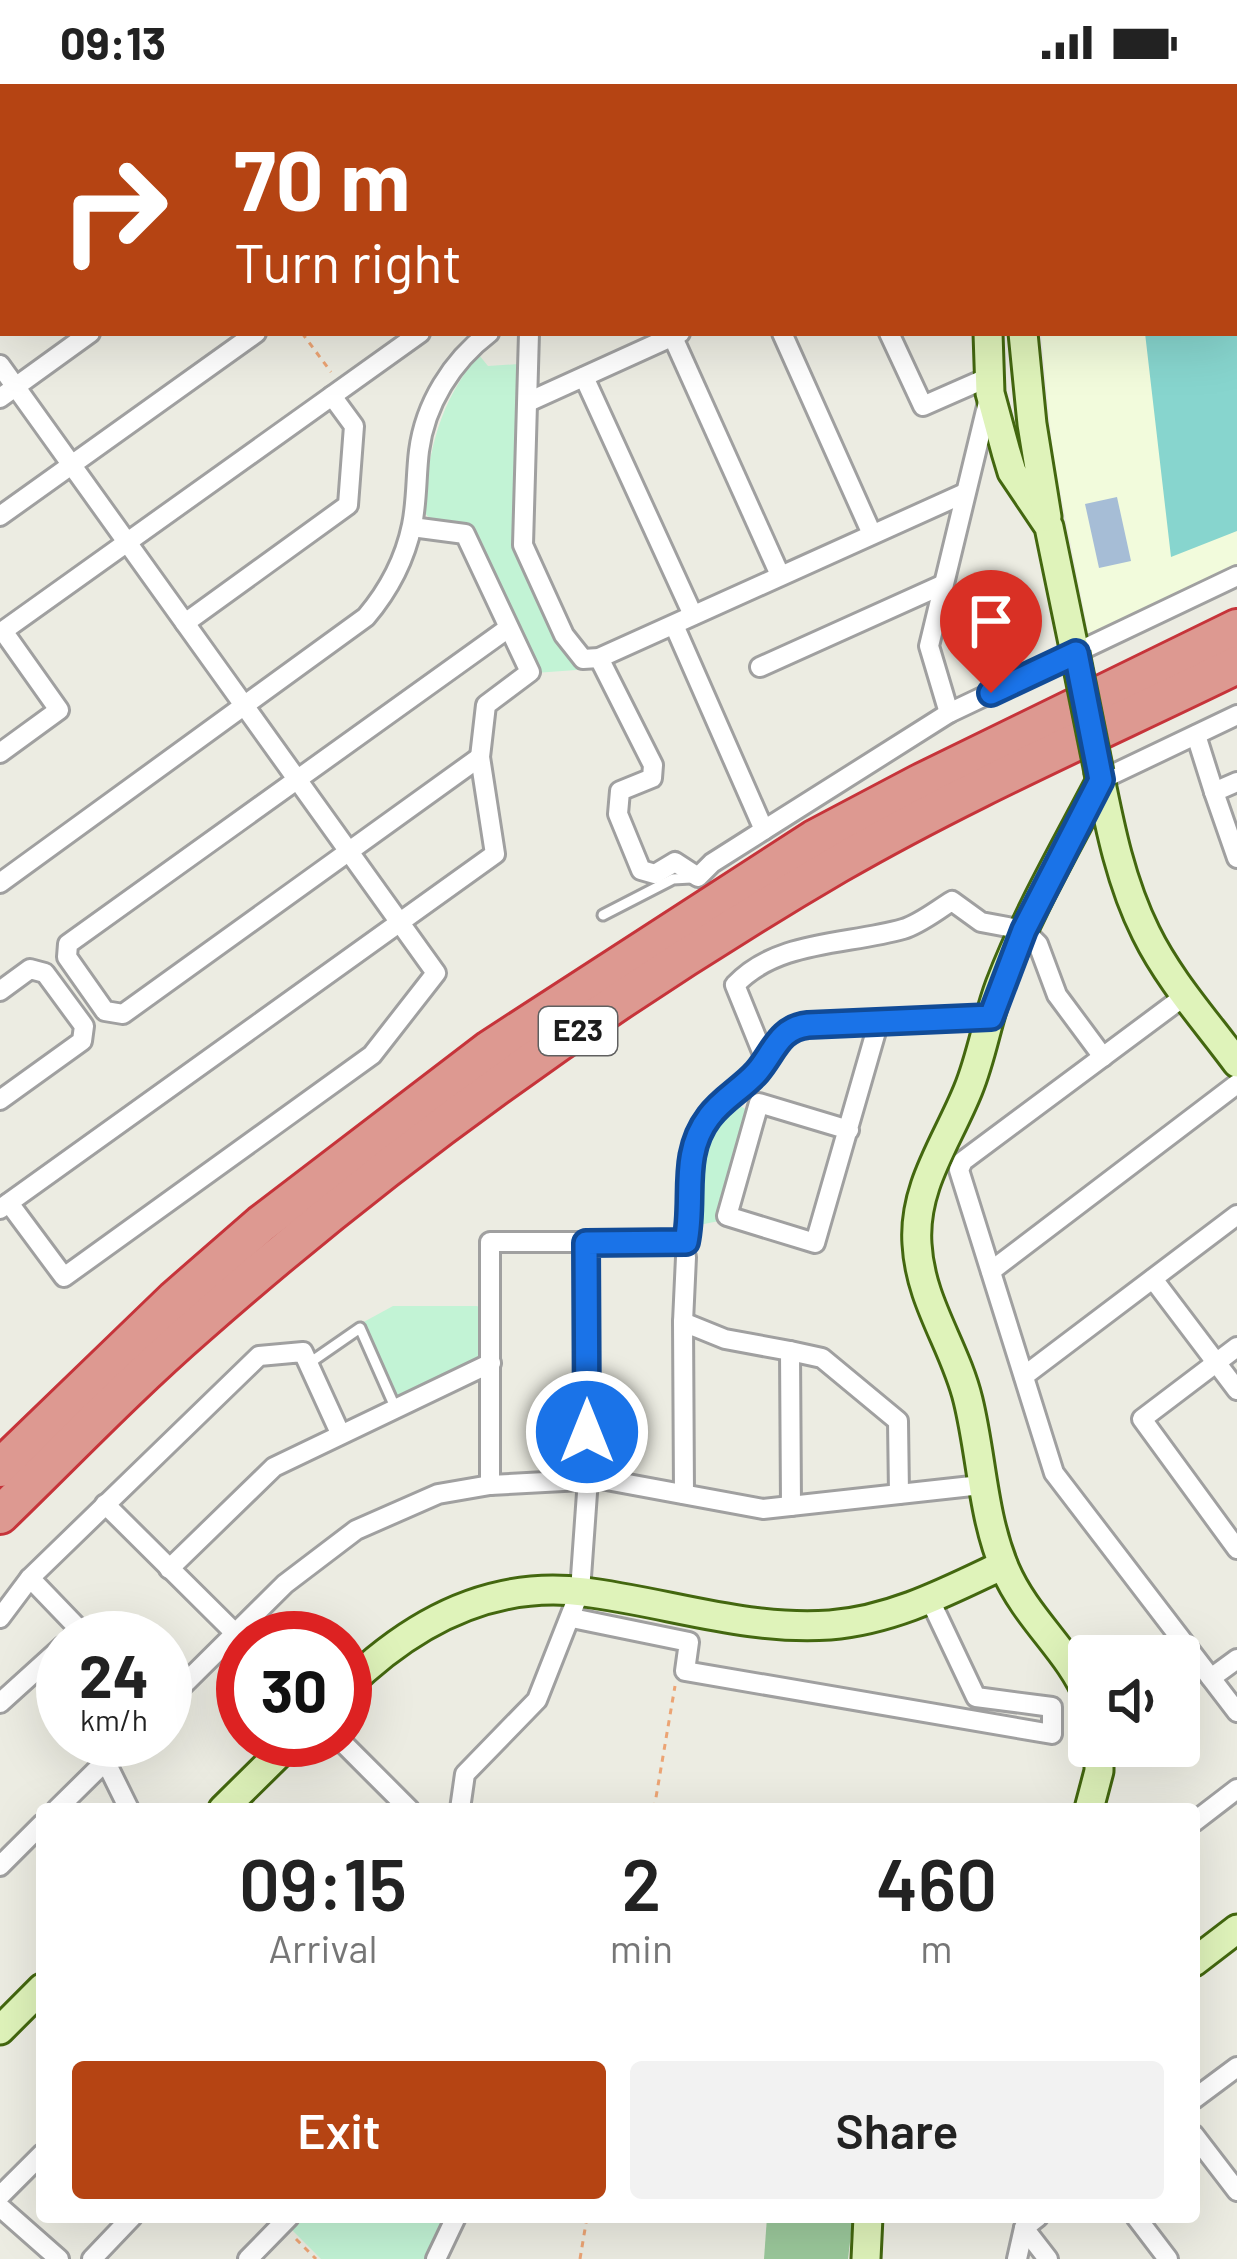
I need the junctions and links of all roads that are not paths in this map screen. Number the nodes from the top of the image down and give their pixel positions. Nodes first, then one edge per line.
1 (87, 336) edge
2 (252, 336) edge
3 (416, 336) edge
4 (486, 336) edge
5 (529, 336) edge
6 (670, 336) edge
7 (675, 336) edge
8 (783, 336) edge
9 (890, 336) edge
10 (988, 336) edge
11 (1023, 336) edge
12 (0, 365) edge
13 (584, 377) junction
14 (989, 385) junction
15 (8, 392) edge
16 (337, 392) junction
17 (528, 401) junction
18 (71, 465) junction
19 (965, 493) junction
20 (0, 516) edge
21 (412, 526) junction
22 (1049, 527) junction
23 (872, 534) junction
24 (127, 544) junction
25 (780, 575) junction
26 (1237, 576) edge
27 (942, 586) junction
28 (693, 615) junction
29 (185, 622) junction
30 (674, 625) junction
31 (1237, 628) edge
32 (507, 629) junction
33 (1076, 653) junction
34 (599, 658) junction
35 (1237, 665) edge
36 (760, 667) dead end
37 (245, 706) junction
38 (949, 713) junction
39 (1237, 715) edge
40 (1196, 735) junction
41 (0, 753) edge
42 (480, 758) junction
43 (1100, 776) junction
44 (296, 779) junction
45 (1237, 782) edge
46 (1214, 792) junction
47 (764, 830) junction
48 (348, 851) junction
49 (1237, 859) edge
50 (3, 874) edge
51 (698, 878) junction
52 (603, 915) dead end
53 (400, 922) junction
54 (1024, 930) junction
55 (67, 957) junction
56 (45, 973) junction
57 (0, 991) edge
58 (1186, 995) junction
59 (105, 1011) junction
60 (991, 1017) junction
61 (879, 1021) junction
62 (84, 1026) junction
63 (1103, 1057) junction
64 (766, 1060) junction
65 (1237, 1063) edge
66 (1237, 1084) edge
67 (0, 1100) edge
68 (849, 1130) junction
69 (4, 1206) edge
70 (1237, 1215) edge
71 (586, 1243) junction
72 (686, 1257) dead end
73 (991, 1271) junction
74 (1153, 1280) junction
75 (683, 1322) junction
76 (1237, 1347) edge
77 (790, 1351) junction
78 (1216, 1362) junction
79 (490, 1363) junction
80 (308, 1364) junction
81 (1024, 1376) junction
82 (1237, 1390) edge
83 (395, 1407) junction
84 (340, 1433) junction
85 (0, 1468) edge
86 (588, 1479) junction
87 (490, 1485) junction
88 (981, 1485) junction
89 (684, 1494) junction
90 (899, 1494) junction
91 (105, 1504) junction
92 (791, 1505) junction
93 (0, 1515) edge
94 (1237, 1549) edge
95 (1003, 1564) junction
96 (169, 1569) junction
97 (30, 1578) junction
98 (930, 1600) junction
99 (576, 1604) junction
100 (62, 1611) edge
101 (262, 1611) edge
102 (216, 1615) edge
103 (0, 1618) edge
104 (216, 1658) edge
105 (1237, 1659) edge
106 (1068, 1662) edge
107 (372, 1663) edge
108 (36, 1671) edge
109 (1211, 1678) junction
110 (192, 1679) edge
111 (0, 1703) edge
112 (1237, 1712) edge
113 (99, 1767) edge
114 (108, 1767) edge
115 (265, 1767) edge
116 (364, 1767) edge
117 (1099, 1767) edge
118 (1237, 1789) edge
119 (63, 1803) edge
120 (126, 1803) edge
121 (229, 1803) edge
122 (396, 1803) edge
123 (461, 1803) edge
124 (1091, 1803) edge
125 (1200, 1817) edge
126 (36, 1830) edge
127 (0, 1866) edge
128 (1237, 1929) edge
129 (1200, 1957) edge
130 (36, 1994) edge
131 (0, 2030) edge
132 (1237, 2067) edge
133 (1200, 2095) edge
134 (1200, 2143) edge
135 (36, 2160) edge
136 (1237, 2191) edge
137 (0, 2196) edge
138 (0, 2207) edge
139 (126, 2223) edge
140 (283, 2223) edge
141 (453, 2223) edge
142 (868, 2223) edge
143 (1031, 2223) edge
144 (1031, 2223) edge
145 (1141, 2223) edge
146 (59, 2259) edge
147 (92, 2259) edge
148 (248, 2259) edge
149 (436, 2259) edge
150 (866, 2259) edge
151 (1017, 2259) edge
152 (1048, 2259) edge
153 (1168, 2259) edge

1 - 15 street
2 - 18 street
3 - 16 street
4 - 21 street
5 - 17 street
6 - 13 street
7 - 25 street
8 - 23 street
9 - 14 street
10 - 14 main road
11 - 22 main road
12 - 15 street
13 - 17 street
13 - 28 street
14 - 19 street
14 - 22 main road
15 - 18 street
16 - 24 street
16 - 29 street
17 - 34 street
18 - 20 street
18 - 24 street
19 - 23 street
19 - 27 street
21 - 32 street
21 - 37 street
22 - 33 main road
23 - 25 street
24 - 29 street
24 - 41 street
25 - 28 street
26 - 33 street
27 - 36 street
27 - 38 street
28 - 30 street
29 - 37 street
30 - 34 street
30 - 47 street
31 - 85 highway, E23
32 - 42 street
32 - 44 street
33 - 38 street
33 - 43 main road, bridge
34 - 51 street
35 - 93 highway, E23
37 - 44 street
37 - 50 street
38 - 47 street
39 - 40 street
40 - 43 street
40 - 46 street
42 - 48 street
42 - 53 street
43 - 54 main road
43 - 58 main road
44 - 48 street
44 - 55 street
45 - 46 street
46 - 49 street
47 - 51 street
48 - 53 street
48 - 59 street
51 - 52 lane
53 - 69 street
53 - 69 street
54 - 60 main road
54 - 63 street
54 - 64 street
55 - 56 street
55 - 59 street
56 - 57 street
56 - 62 street
58 - 63 street
58 - 65 main road
59 - 62 street
60 - 61 street
60 - 88 main road
61 - 64 street
61 - 68 street
62 - 67 street
63 - 73 street
64 - 71 street
66 - 73 street
68 - 68 street
70 - 74 street
71 - 79 street
71 - 86 street
72 - 75 street
73 - 81 street
74 - 78 street
74 - 81 street
75 - 77 street
75 - 89 street
76 - 78 street
77 - 90 street
77 - 92 street
78 - 82 street
78 - 94 street
79 - 83 street
79 - 87 street
80 - 83 lane
80 - 84 street
80 - 91 street
81 - 109 street
83 - 84 street
84 - 96 street
86 - 87 street
86 - 89 street
86 - 99 street
87 - 101 street
88 - 90 street
88 - 95 main road
89 - 92 street
90 - 92 street
91 - 96 street
91 - 97 street
95 - 98 main road
95 - 106 main road
96 - 102 street
97 - 100 street
97 - 103 street
98 - 99 main road
98 - 99 street
99 - 107 main road
99 - 123 street
104 - 110 street
105 - 109 street
108 - 111 street
109 - 112 street
113 - 119 street
114 - 120 street
115 - 121 main road
116 - 122 street
117 - 124 main road
118 - 125 street
126 - 127 street
128 - 129 main road
130 - 131 main road
132 - 133 street
134 - 136 street
135 - 137 street
138 - 146 street
139 - 147 street
140 - 148 street
141 - 149 street
142 - 150 main road
143 - 151 street
144 - 152 street
145 - 153 street

